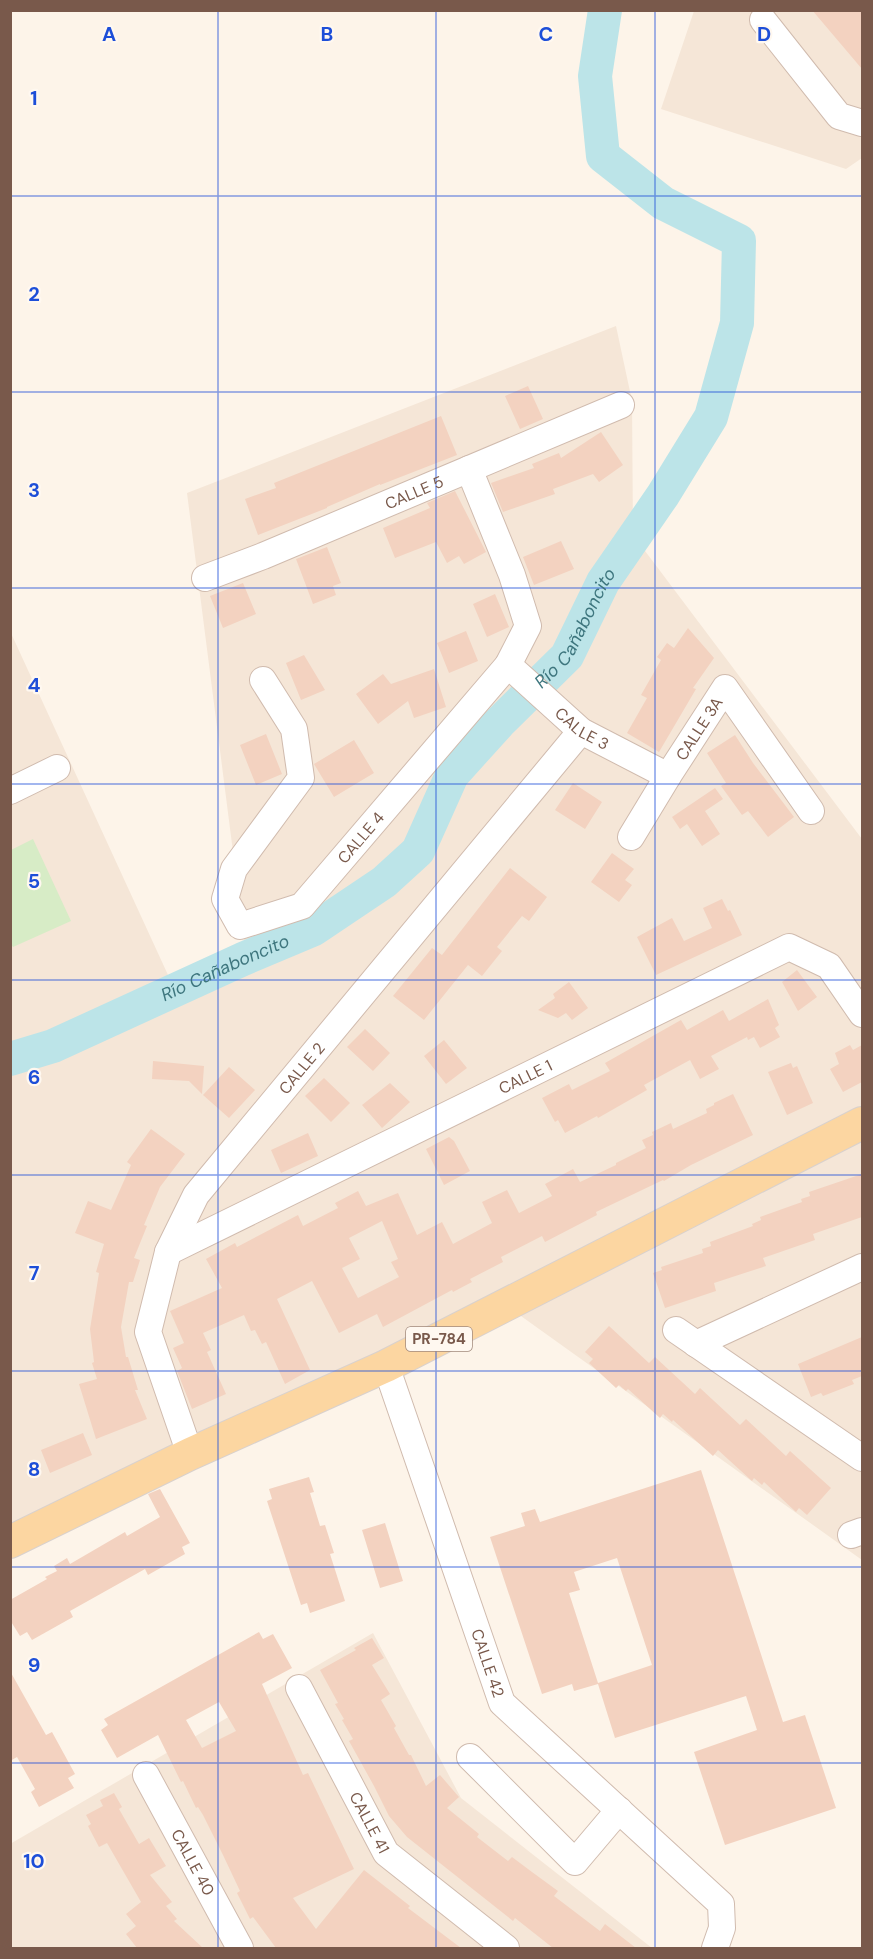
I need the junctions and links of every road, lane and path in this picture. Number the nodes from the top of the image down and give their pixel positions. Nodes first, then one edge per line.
1 (763, 20) dead end
2 (862, 123) edge
3 (621, 405) dead end
4 (469, 469) junction
5 (205, 578) dead end
6 (517, 673) junction
7 (262, 680) dead end
8 (581, 731) junction
9 (57, 768) dead end
10 (668, 776) junction
11 (10, 791) edge
12 (811, 811) dead end
13 (631, 837) dead end
14 (862, 1014) edge
15 (862, 1123) edge
16 (168, 1252) junction
17 (862, 1267) edge
18 (386, 1366) junction
19 (190, 1454) junction
20 (862, 1458) edge
21 (10, 1542) edge
22 (299, 1688) dead end
23 (470, 1757) dead end
24 (146, 1775) dead end
25 (619, 1810) junction
26 (240, 1948) edge
27 (506, 1948) edge
28 (715, 1948) edge

1 - 2 street
3 - 4 street, CALLE 5
4 - 5 street, CALLE 5
4 - 6 street, CALLE 4
6 - 7 street, CALLE 4
6 - 8 street, CALLE 3
8 - 10 street, CALLE 3
8 - 16 street, CALLE 2
9 - 11 street
10 - 12 street, CALLE 3A
10 - 13 street, CALLE 3A
14 - 16 street, CALLE 1
15 - 18 main road, PR-784 / PR-784
16 - 19 street, CALLE 2
17 - 20 street
18 - 19 main road, PR-784 / PR-784
18 - 25 street, CALLE 42
19 - 21 main road, PR-784 / PR-784
22 - 27 street, CALLE 41
23 - 25 street
24 - 26 street, CALLE 40
25 - 28 street, CALLE 42

